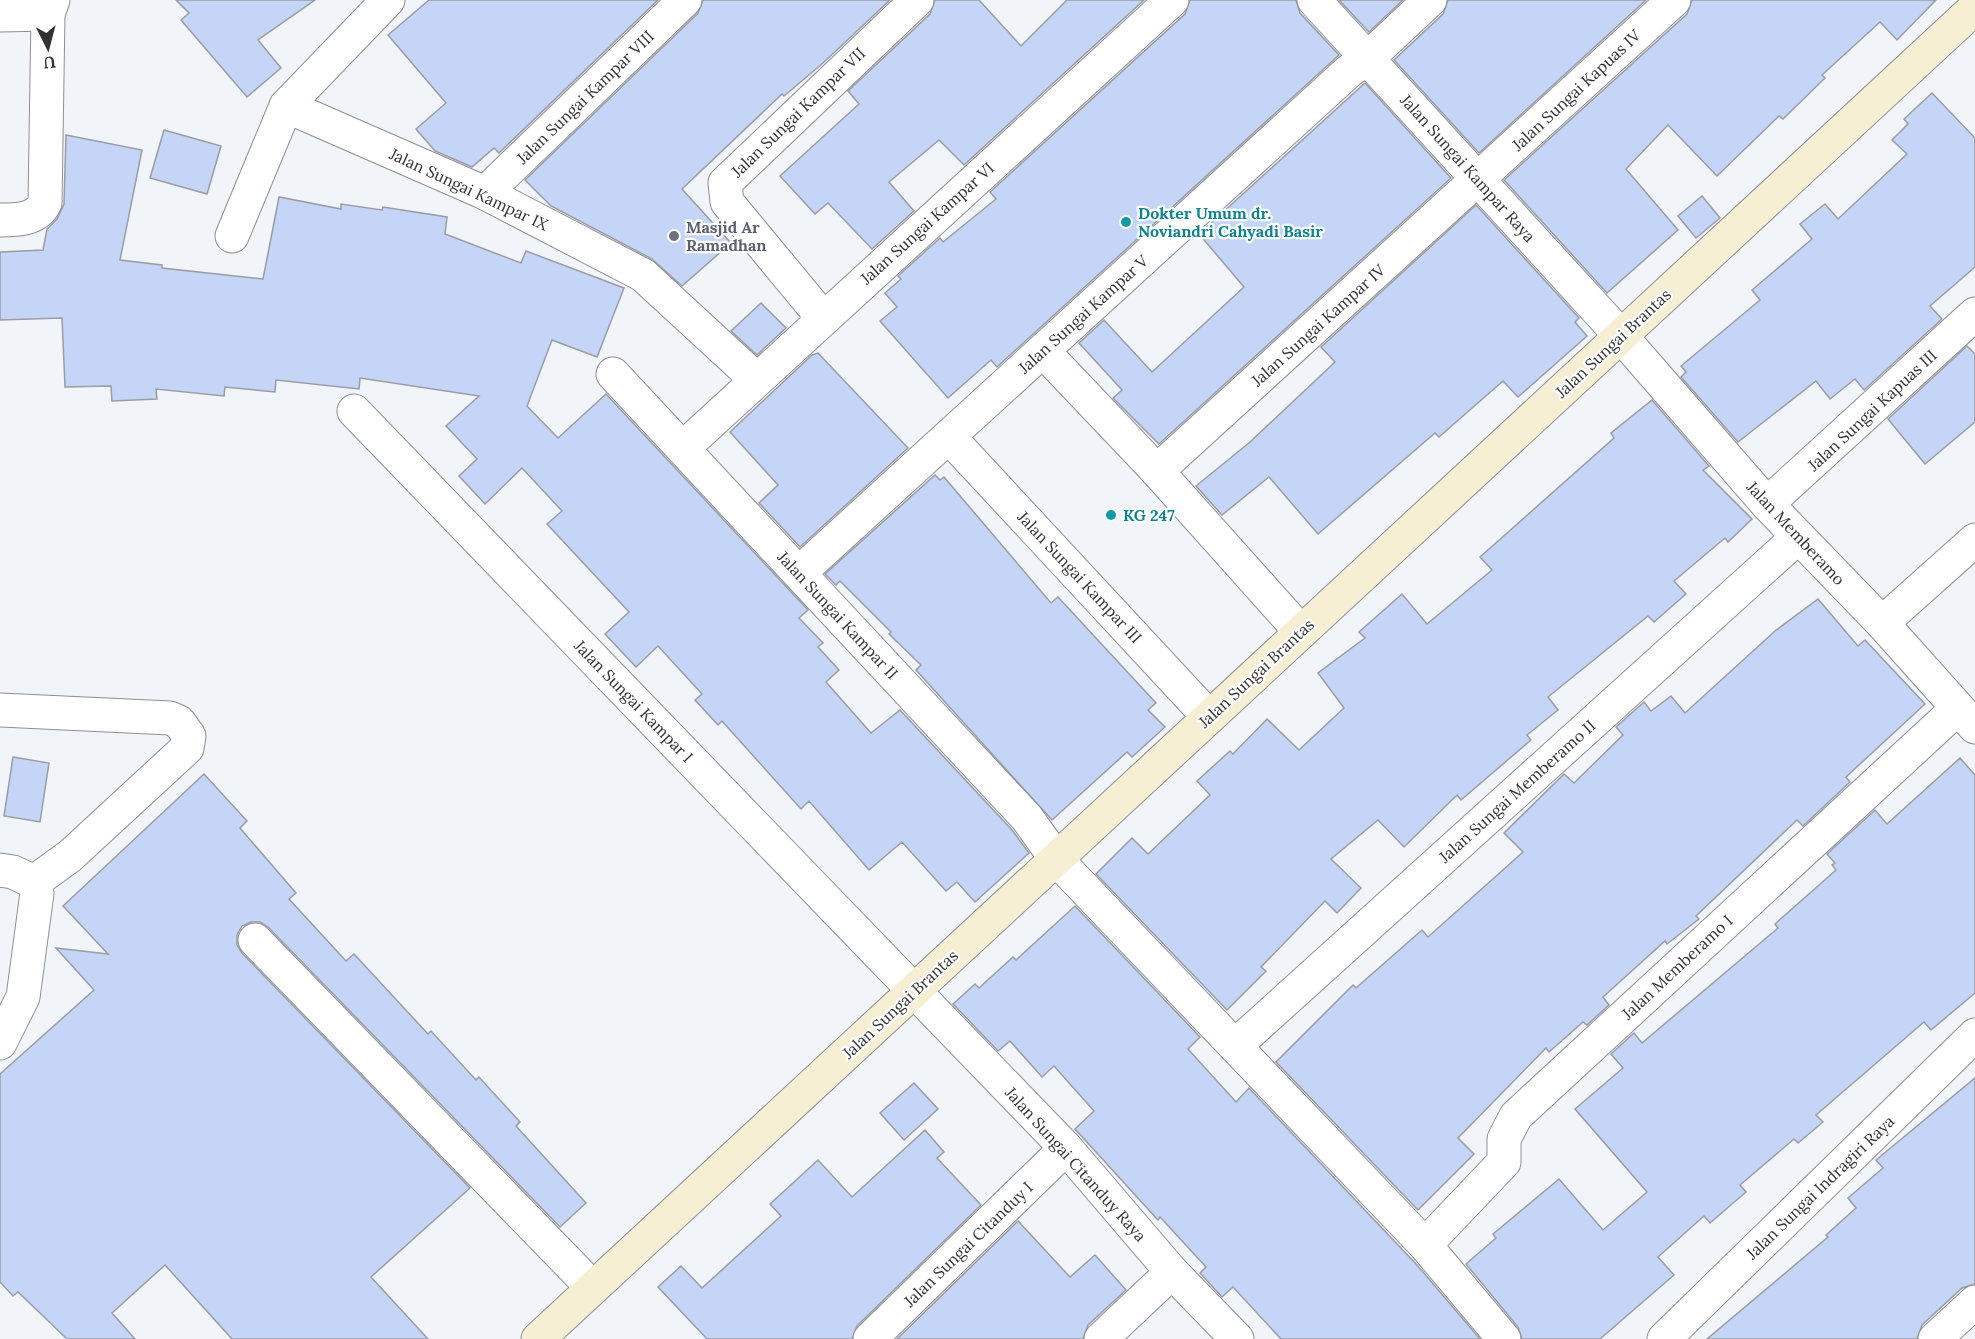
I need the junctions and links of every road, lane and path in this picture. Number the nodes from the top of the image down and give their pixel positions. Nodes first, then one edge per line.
1 (388, 0) edge
2 (685, 0) edge
3 (917, 0) edge
4 (1172, 0) edge
5 (1314, 0) edge
6 (1430, 0) edge
7 (1674, 0) edge
8 (51, 7) edge
9 (1975, 8) edge
10 (0, 15) edge
11 (1368, 58) junction
12 (286, 106) junction
13 (1479, 179) junction
14 (485, 193) junction
15 (0, 220) edge
16 (232, 236) dead end
17 (1975, 314) edge
18 (823, 318) junction
19 (1621, 336) junction
20 (1043, 351) junction
21 (613, 374) dead end
22 (756, 379) junction
23 (354, 411) dead end
24 (949, 437) junction
25 (684, 448) junction
26 (1157, 471) junction
27 (1767, 504) junction
28 (1798, 537) junction
29 (1975, 540) edge
30 (800, 573) junction
31 (1882, 623) junction
32 (1301, 632) junction
33 (0, 710) edge
34 (1209, 717) junction
35 (1966, 718) edge
36 (1057, 860) junction
37 (0, 870) edge
38 (34, 882) junction
39 (255, 940) dead end
40 (913, 991) junction
41 (1975, 1035) edge
42 (0, 1043) edge
43 (1235, 1046) junction
44 (1066, 1148) junction
45 (1425, 1245) junction
46 (1172, 1272) junction
47 (593, 1288) junction
48 (1975, 1302) edge
49 (538, 1339) edge
50 (870, 1339) edge
51 (1101, 1339) edge
52 (1237, 1339) edge
53 (1504, 1339) edge
54 (1664, 1339) edge
55 (1935, 1339) edge

1 - 12 street
2 - 14 street, Jalan Sungai Kampar VIII
3 - 18 street, Jalan Sungai Kampar VII
4 - 18 street, Jalan Sungai Kampar VI
5 - 11 street, Jalan Sungai Kampar Raya
6 - 11 street, Jalan Sungai Kampar V
7 - 13 street, Jalan Sungai Kapuas IV
8 - 10 street
8 - 15 street
9 - 19 street, Jalan Sungai Brantas
11 - 13 street, Jalan Sungai Kampar Raya
11 - 20 street, Jalan Sungai Kampar V
12 - 14 street, Jalan Sungai Kampar IX
12 - 16 street
13 - 19 street, Jalan Sungai Kampar Raya
13 - 26 street, Jalan Sungai Kampar IV
14 - 22 street, Jalan Sungai Kampar IX
17 - 27 street, Jalan Sungai Kapuas III
18 - 22 street, Jalan Sungai Kampar VI
19 - 27 street, Jalan Memberamo
19 - 32 street, Jalan Sungai Brantas
20 - 24 street, Jalan Sungai Kampar V
20 - 26 street
21 - 25 street, Jalan Sungai Kampar II
22 - 25 street, Jalan Sungai Kampar VI
23 - 40 street, Jalan Sungai Kampar I
24 - 30 street, Jalan Sungai Kampar V
24 - 34 street, Jalan Sungai Kampar III
25 - 30 street, Jalan Sungai Kampar II
26 - 32 street
27 - 28 street, Jalan Memberamo
28 - 31 street, Jalan Memberamo
28 - 43 street, Jalan Sungai Memberamo II
29 - 31 street
30 - 36 street, Jalan Sungai Kampar II
31 - 35 street, Jalan Memberamo
32 - 34 street, Jalan Sungai Brantas
33 - 38 street
34 - 36 street, Jalan Sungai Brantas
35 - 45 street, Jalan Memberamo I
36 - 40 street, Jalan Sungai Brantas
36 - 43 street, Jalan Sungai Kampar II
37 - 38 street
38 - 42 street
39 - 47 street
40 - 44 street, Jalan Sungai Citanduy Raya
40 - 47 street, Jalan Sungai Brantas
41 - 54 street, Jalan Sungai Indragiri Raya
43 - 45 street, Jalan Sungai Kampar II
44 - 46 street, Jalan Sungai Citanduy Raya
44 - 50 street, Jalan Sungai Citanduy I
45 - 53 street, Jalan Sungai Kampar II
46 - 51 street
46 - 52 street, Jalan Sungai Citanduy Raya
47 - 49 street, Jalan Sungai Brantas
48 - 55 street

